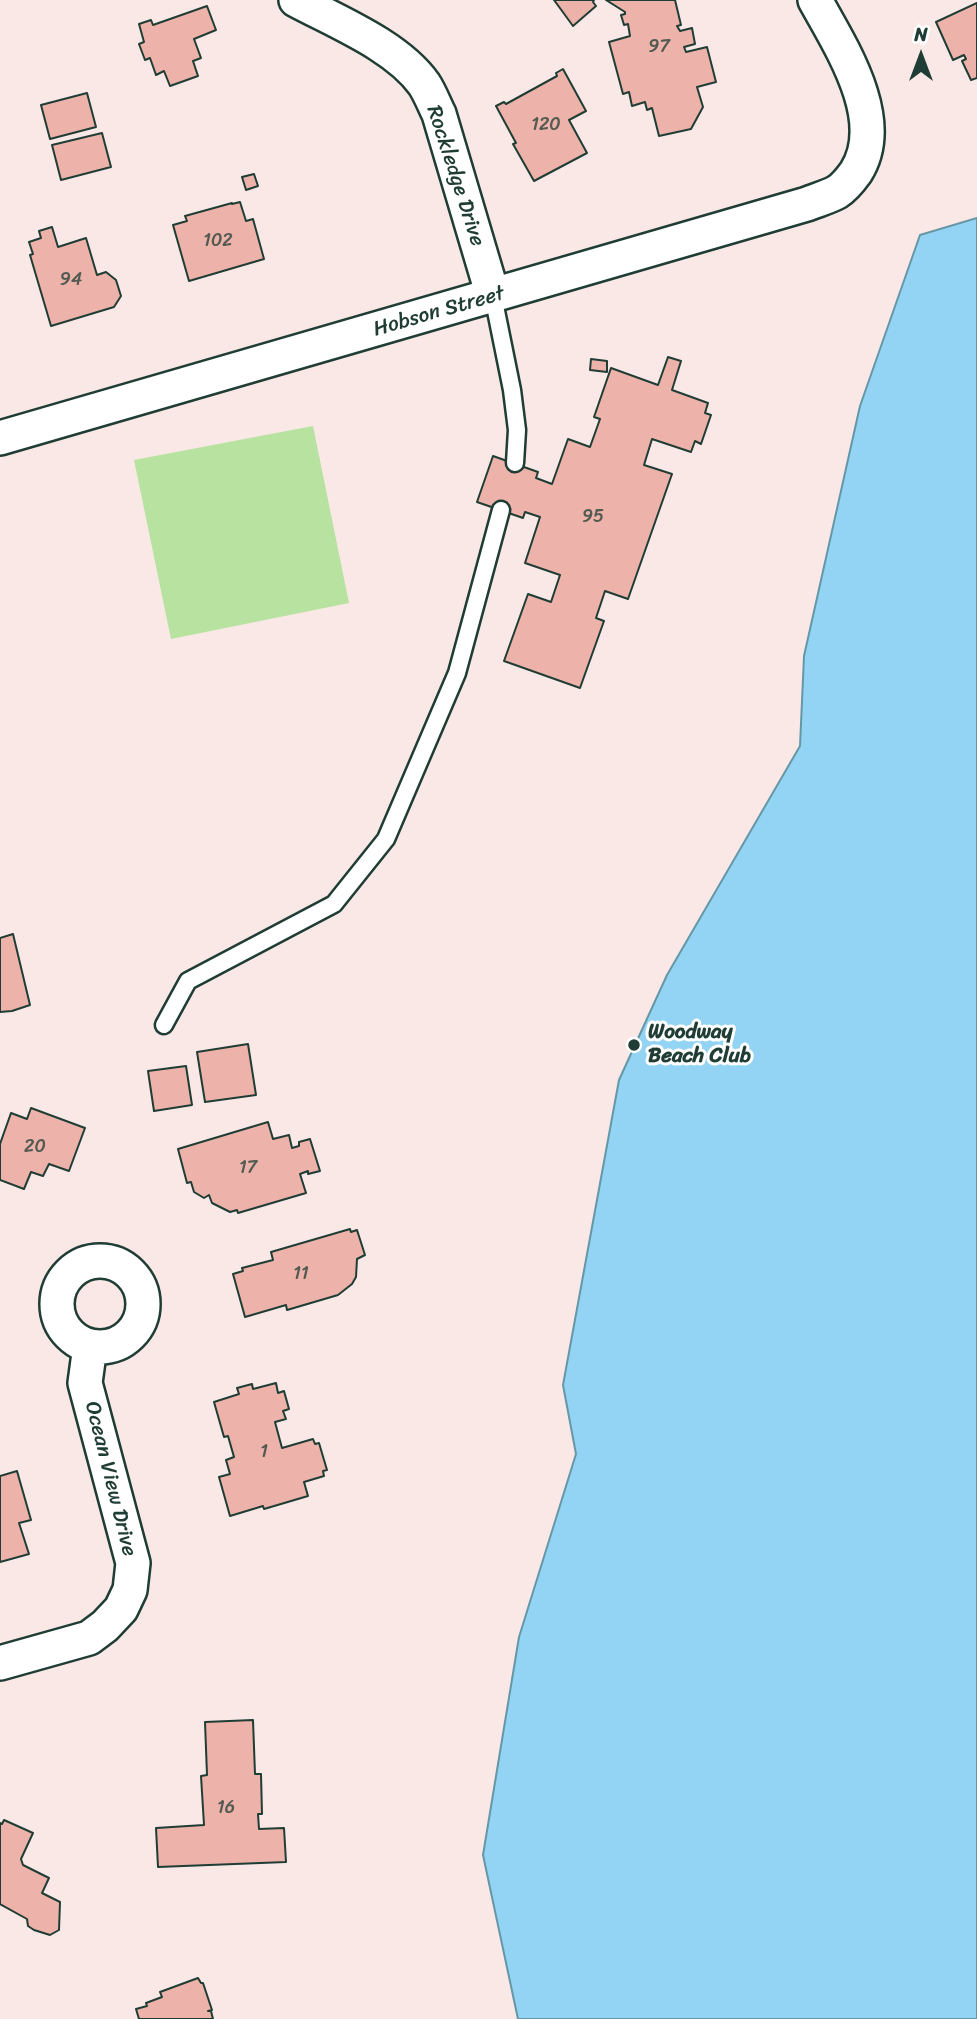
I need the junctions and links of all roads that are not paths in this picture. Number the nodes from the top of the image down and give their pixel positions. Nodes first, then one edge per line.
1 (296, 0) edge
2 (815, 0) edge
3 (493, 296) junction
4 (0, 438) edge
5 (514, 463) dead end
6 (501, 510) dead end
7 (164, 1025) dead end
8 (90, 1346) dead end
9 (0, 1663) edge

1 - 3 street, Rockledge Drive
2 - 3 street, Hobson Street
3 - 4 street, Hobson Street
3 - 5 lane
6 - 7 lane
8 - 9 street, Ocean View Drive

